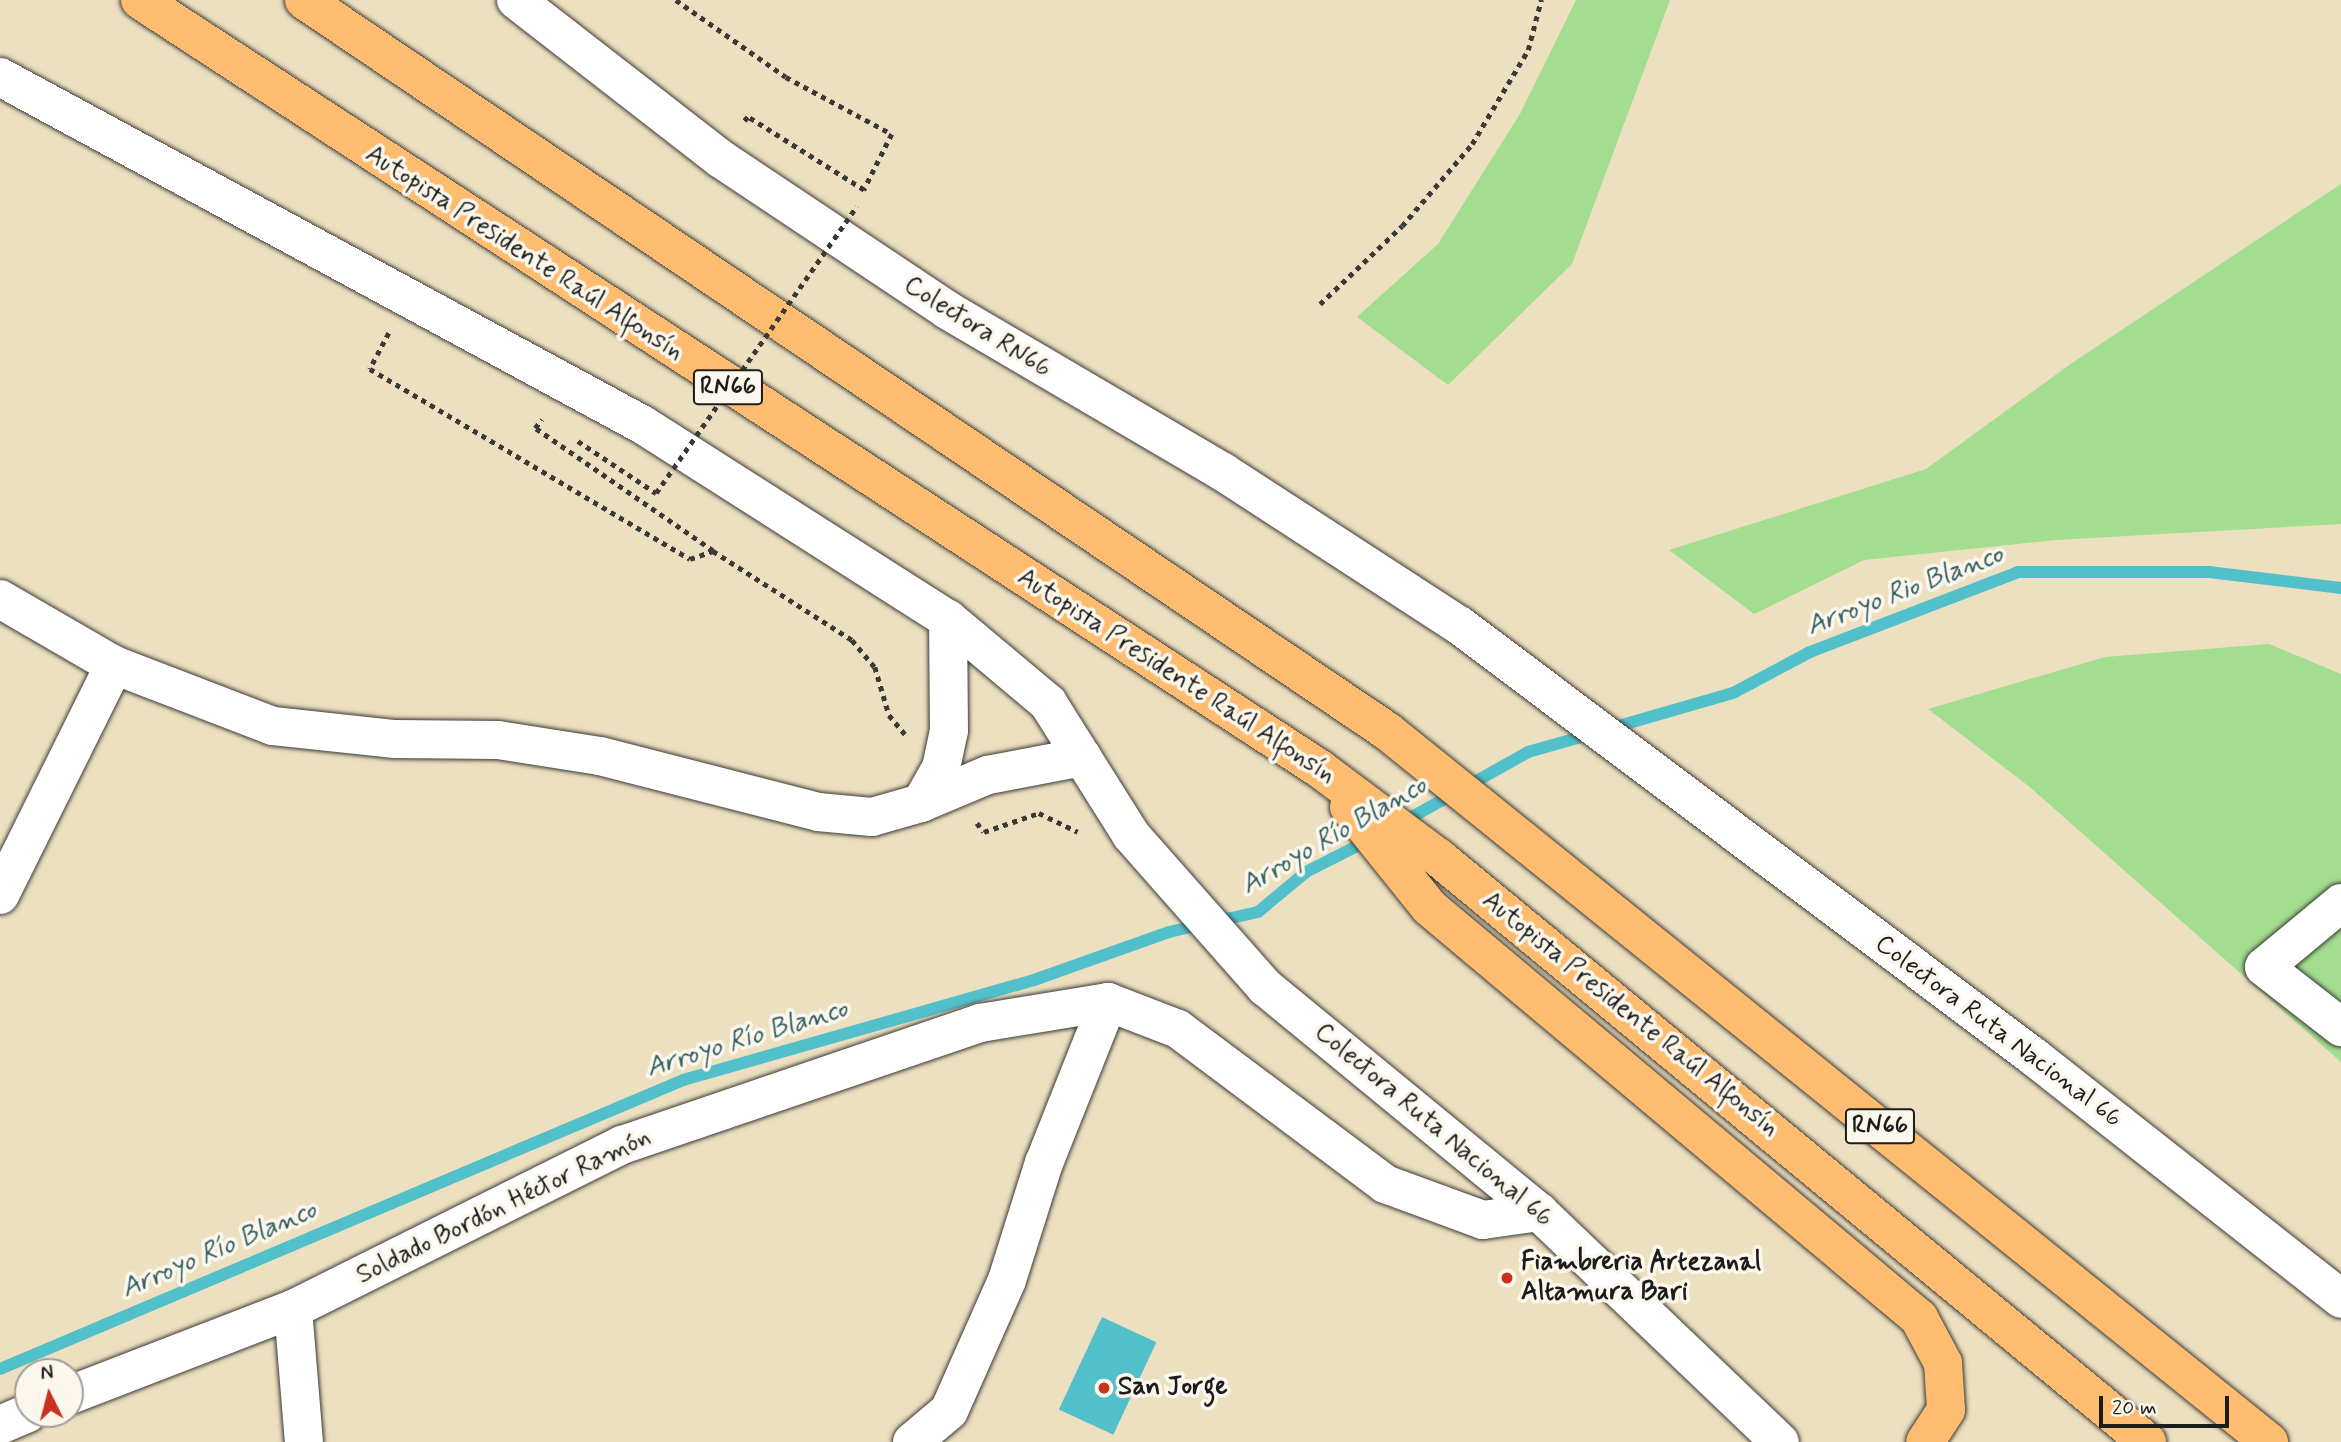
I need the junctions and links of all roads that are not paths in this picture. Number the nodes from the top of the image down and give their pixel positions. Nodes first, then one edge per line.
1 (140, 0) edge
2 (304, 0) edge
3 (516, 0) edge
4 (0, 77) edge
5 (0, 599) edge
6 (947, 620) junction
7 (114, 665) junction
8 (1083, 757) junction
9 (1649, 771) joint
10 (1330, 782) junction
11 (921, 803) junction
12 (0, 894) edge
13 (2341, 903) edge
14 (1108, 1002) junction
15 (2341, 1027) edge
16 (1539, 1212) junction
17 (2341, 1299) edge
18 (293, 1309) junction
19 (84, 1390) edge
20 (952, 1427) edge
21 (304, 1442) edge
22 (912, 1442) edge
23 (1780, 1442) edge
24 (1925, 1442) edge
25 (2147, 1442) edge
26 (2269, 1442) edge

1 - 10 highway, Autopista Presidente Raúl Alfonsín / RN66
2 - 26 highway, RN66
3 - 9 street, Colectora RN66
4 - 6 street, Colectora Ruta Nacional 66
5 - 7 street
6 - 8 street, Colectora Ruta Nacional 66
6 - 11 street
7 - 11 street
7 - 12 street
8 - 11 street
8 - 16 street, Colectora Ruta Nacional 66
9 - 17 street, Colectora Ruta Nacional 66
10 - 24 highway
10 - 25 highway, Autopista Presidente Raúl Alfonsín / RN66
13 - 15 street
14 - 16 street
14 - 18 street, Soldado Bordón Héctor Ramón
14 - 20 street
16 - 23 street, Colectora Ruta Nacional 66
18 - 19 street, Soldado Bordón Héctor Ramón
18 - 21 street
20 - 22 street

